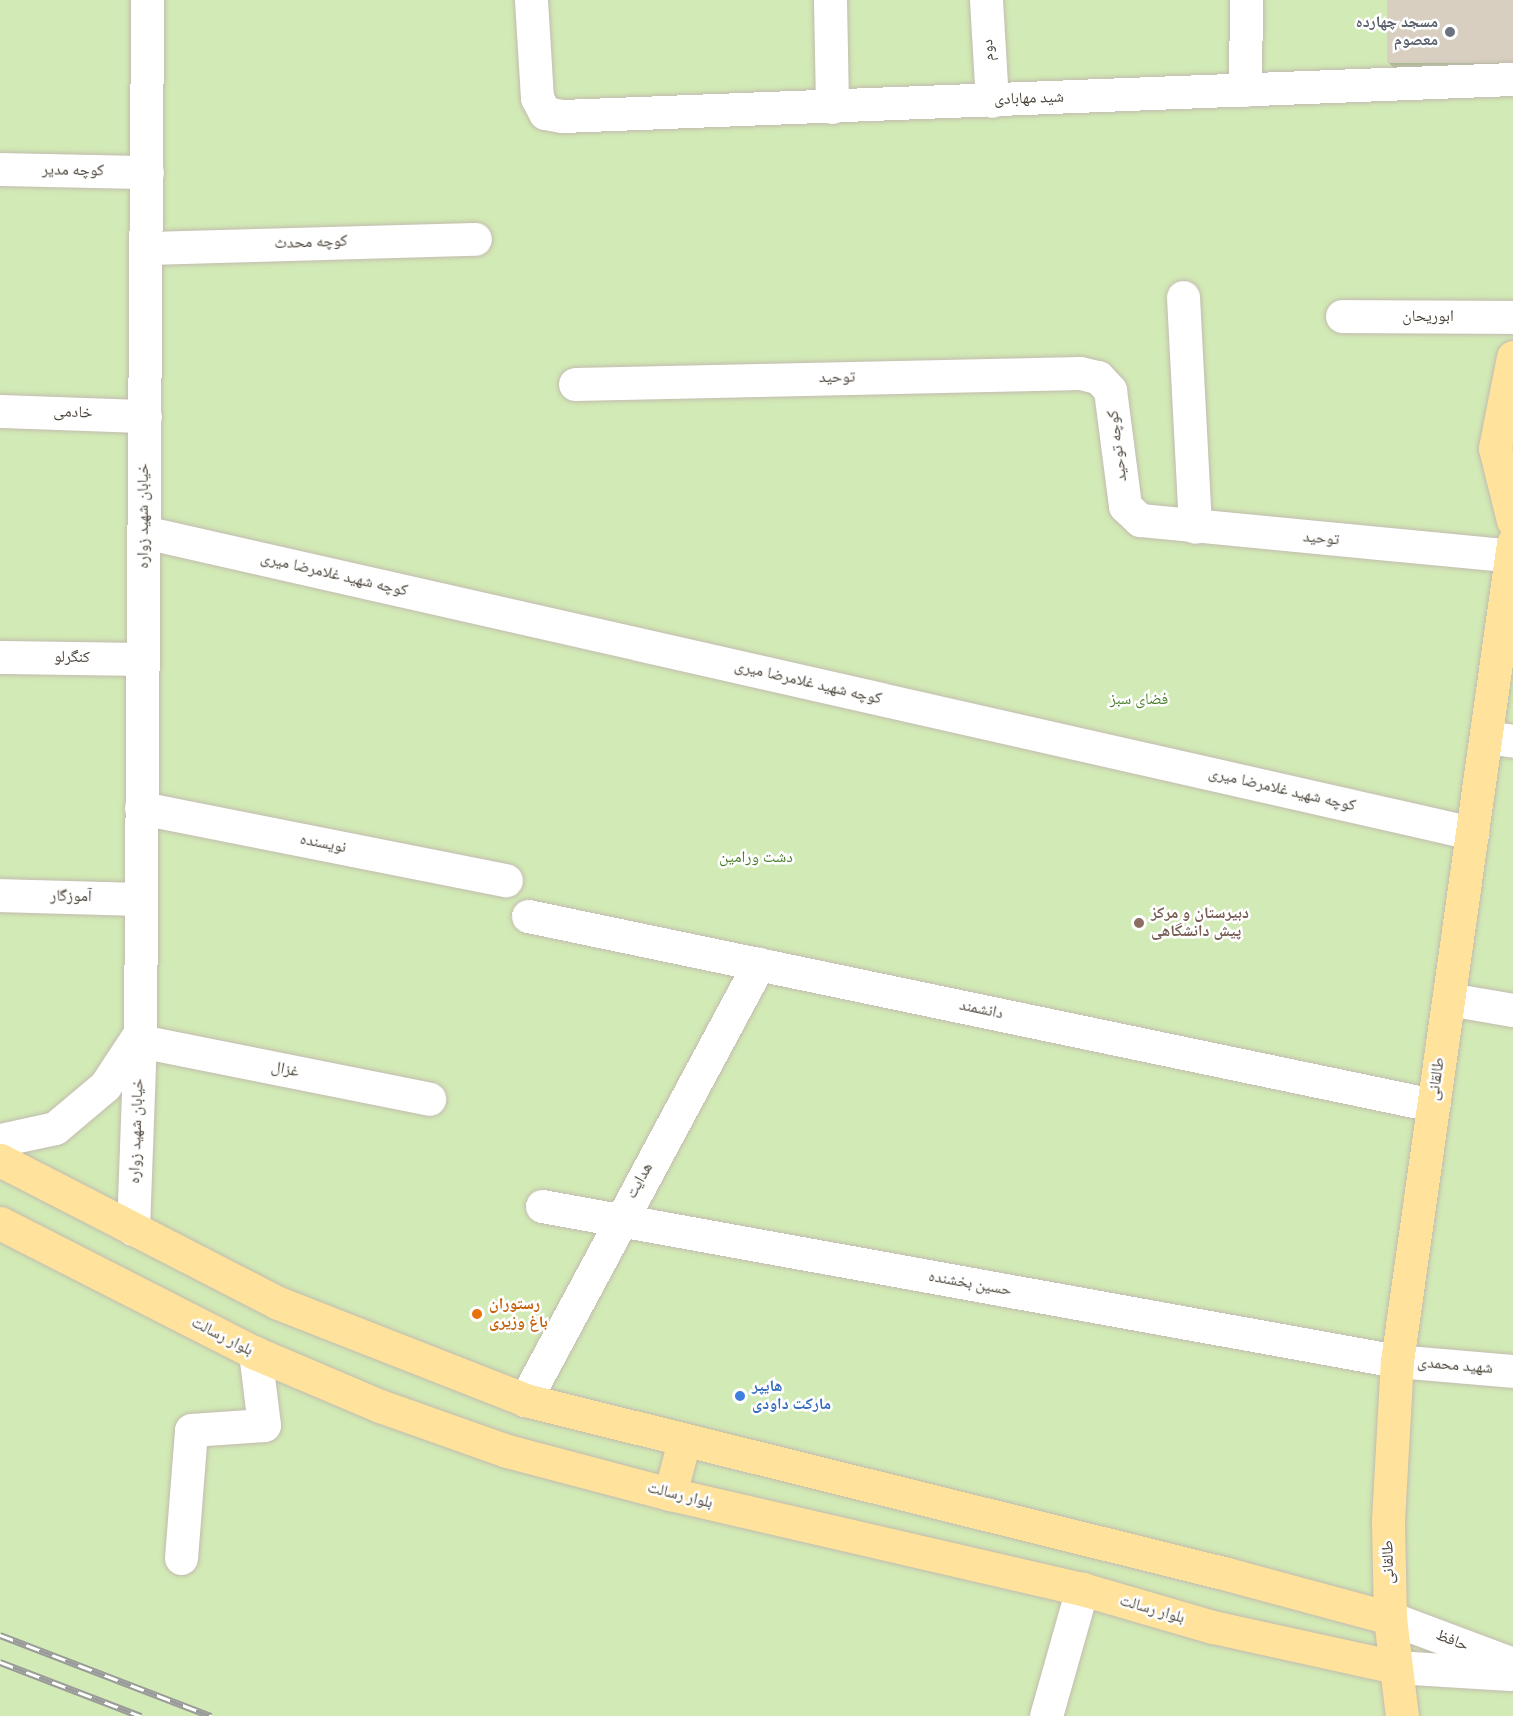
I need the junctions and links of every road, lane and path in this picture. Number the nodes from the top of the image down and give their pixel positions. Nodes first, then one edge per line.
1 (147, 0) edge
2 (531, 0) edge
3 (830, 0) edge
4 (986, 0) edge
5 (1246, 0) edge
6 (1513, 79) edge
7 (1245, 90) junction
8 (992, 101) junction
9 (832, 107) junction
10 (0, 169) edge
11 (147, 172) junction
12 (476, 239) dead end
13 (147, 248) junction
14 (1183, 297) dead end
15 (1342, 316) dead end
16 (1513, 317) edge
17 (1513, 357) edge
18 (1098, 377) joint
19 (575, 384) dead end
20 (0, 411) edge
21 (145, 416) junction
22 (1132, 516) joint
23 (1513, 522) edge
24 (1196, 527) junction
25 (144, 532) junction
26 (1512, 551) edge
27 (0, 657) edge
28 (143, 659) junction
29 (1499, 739) edge
30 (141, 808) junction
31 (1472, 833) junction
32 (506, 880) dead end
33 (0, 895) edge
34 (141, 899) junction
35 (528, 916) dead end
36 (759, 964) junction
37 (1449, 999) junction
38 (1513, 1010) edge
39 (140, 1037) junction
40 (429, 1099) dead end
41 (1433, 1105) junction
42 (0, 1140) edge
43 (0, 1160) edge
44 (542, 1206) dead end
45 (619, 1220) junction
46 (0, 1223) edge
47 (133, 1229) junction
48 (255, 1353) junction
49 (1397, 1361) junction
50 (1513, 1371) edge
51 (525, 1400) junction
52 (684, 1441) junction
53 (670, 1494) junction
54 (181, 1558) dead end
55 (1082, 1589) junction
56 (1390, 1618) junction
57 (1513, 1664) edge
58 (1395, 1667) junction
59 (1513, 1674) edge
60 (1400, 1713) edge
61 (1046, 1716) edge

1 - 11 street, خیابان شهید زواره
2 - 9 street, شید مهابادی
3 - 9 street
4 - 8 street, دوم
5 - 7 street
6 - 7 street, شید مهابادی
7 - 8 street, شید مهابادی
8 - 9 street, شید مهابادی
10 - 11 street, کوچه مدیر
11 - 13 street, خیابان شهید زواره
12 - 13 street, کوچه محدث
13 - 21 street, خیابان شهید زواره
14 - 24 street
15 - 16 street, ابوریحان
17 - 23 main road
18 - 19 street, توحید
18 - 22 street, کوچه توحید
20 - 21 street, خادمی
21 - 25 street, خیابان شهید زواره
22 - 24 street, توحید
24 - 26 street, توحید
25 - 28 street, خیابان شهید زواره
25 - 31 street, کوچه شهید غلامرضا میری
26 - 29 main road, طالقانی
27 - 28 street, کنگرلو
28 - 30 street, خیابان شهید زواره
29 - 31 main road, طالقانی
30 - 32 street, نویسنده
30 - 34 street, خیابان شهید زواره
31 - 37 main road, طالقانی
33 - 34 street, آموزگار
34 - 39 street, خیابان شهید زواره
35 - 36 street, دانشمند
36 - 41 street, دانشمند
36 - 45 street, هدایت
37 - 38 street
37 - 41 main road, طالقانی
39 - 40 street, غزال
39 - 42 street, خیابان شهید زواره
39 - 47 street, خیابان شهید زواره
41 - 49 main road, طالقانی
43 - 47 main road
44 - 45 street, حسین بخشنده
45 - 49 street, حسین بخشنده
45 - 51 street, هدایت
46 - 48 main road, بلوار رسالت
47 - 51 main road
48 - 53 main road, بلوار رسالت
48 - 54 street
49 - 50 street, شهید محمدی
49 - 56 main road, طالقانی
51 - 52 main road
52 - 53 main road
52 - 56 main road
53 - 55 main road, بلوار رسالت
55 - 58 main road, بلوار رسالت
55 - 61 street
56 - 57 street, حافظ
56 - 58 main road, طالقانی
58 - 59 street, حافظ
58 - 60 main road, طالقانی

